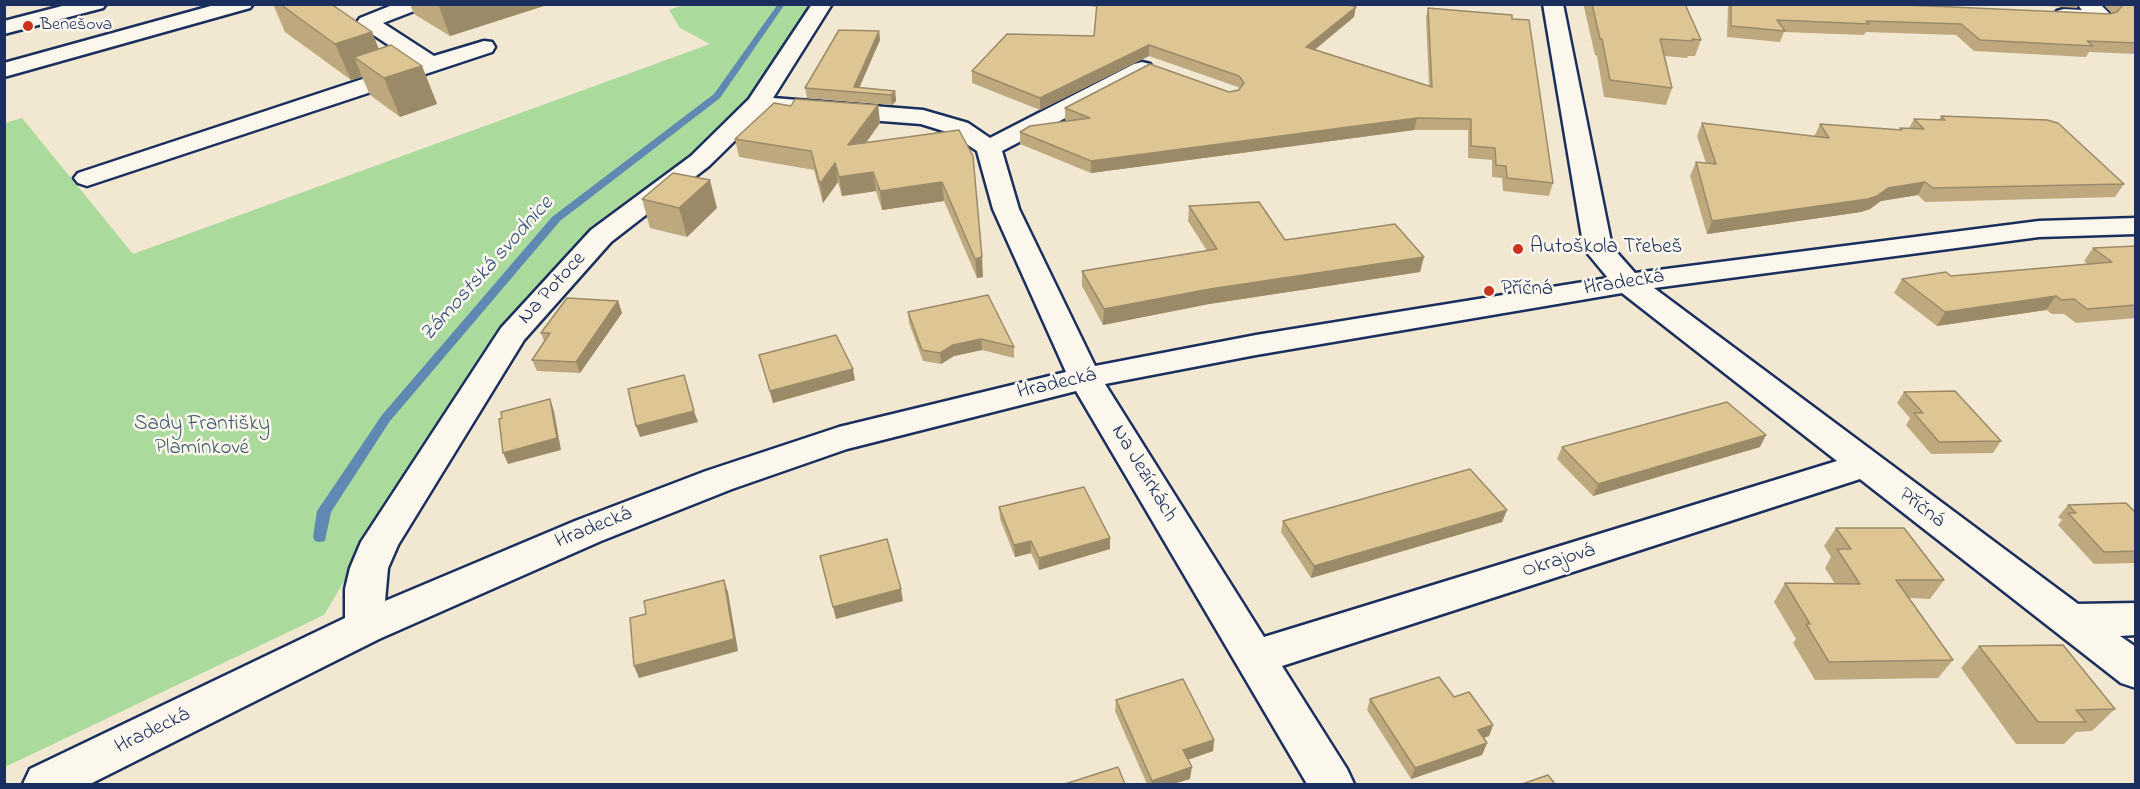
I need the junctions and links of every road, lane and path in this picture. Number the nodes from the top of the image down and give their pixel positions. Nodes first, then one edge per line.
1 (21, 4) edge
2 (96, 4) edge
3 (243, 4) edge
4 (822, 4) edge
5 (1553, 4) edge
6 (2088, 4) edge
7 (416, 5) edge
8 (4, 9) edge
9 (2044, 15) edge
10 (4, 28) edge
11 (484, 47) dead end
12 (431, 64) junction
13 (4, 70) edge
14 (1168, 73) edge
15 (758, 104) junction
16 (989, 148) junction
17 (87, 178) dead end
18 (2136, 226) edge
19 (1628, 283) junction
20 (1085, 378) junction
21 (1864, 465) junction
22 (2136, 619) edge
23 (2069, 621) junction
24 (365, 627) junction
25 (1253, 658) junction
26 (2136, 671) edge
27 (46, 784) edge
28 (1330, 784) edge

1 - 8 street
2 - 10 street
3 - 13 street
4 - 15 street, Na Potoce
5 - 19 street, Příčná
6 - 9 street
7 - 12 street
11 - 12 street
12 - 17 street
14 - 16 street
15 - 16 street
15 - 24 street, Na Potoce
16 - 20 street, Na Jezírkách
18 - 19 street, Hradecká
19 - 20 street, Hradecká
19 - 21 street, Příčná
20 - 24 street, Hradecká
20 - 25 street, Na Jezírkách
21 - 23 street, Příčná
21 - 25 street, Okrajová
22 - 23 street
23 - 26 street, Příčná
24 - 27 street, Hradecká
25 - 28 street, Na Jezírkách

